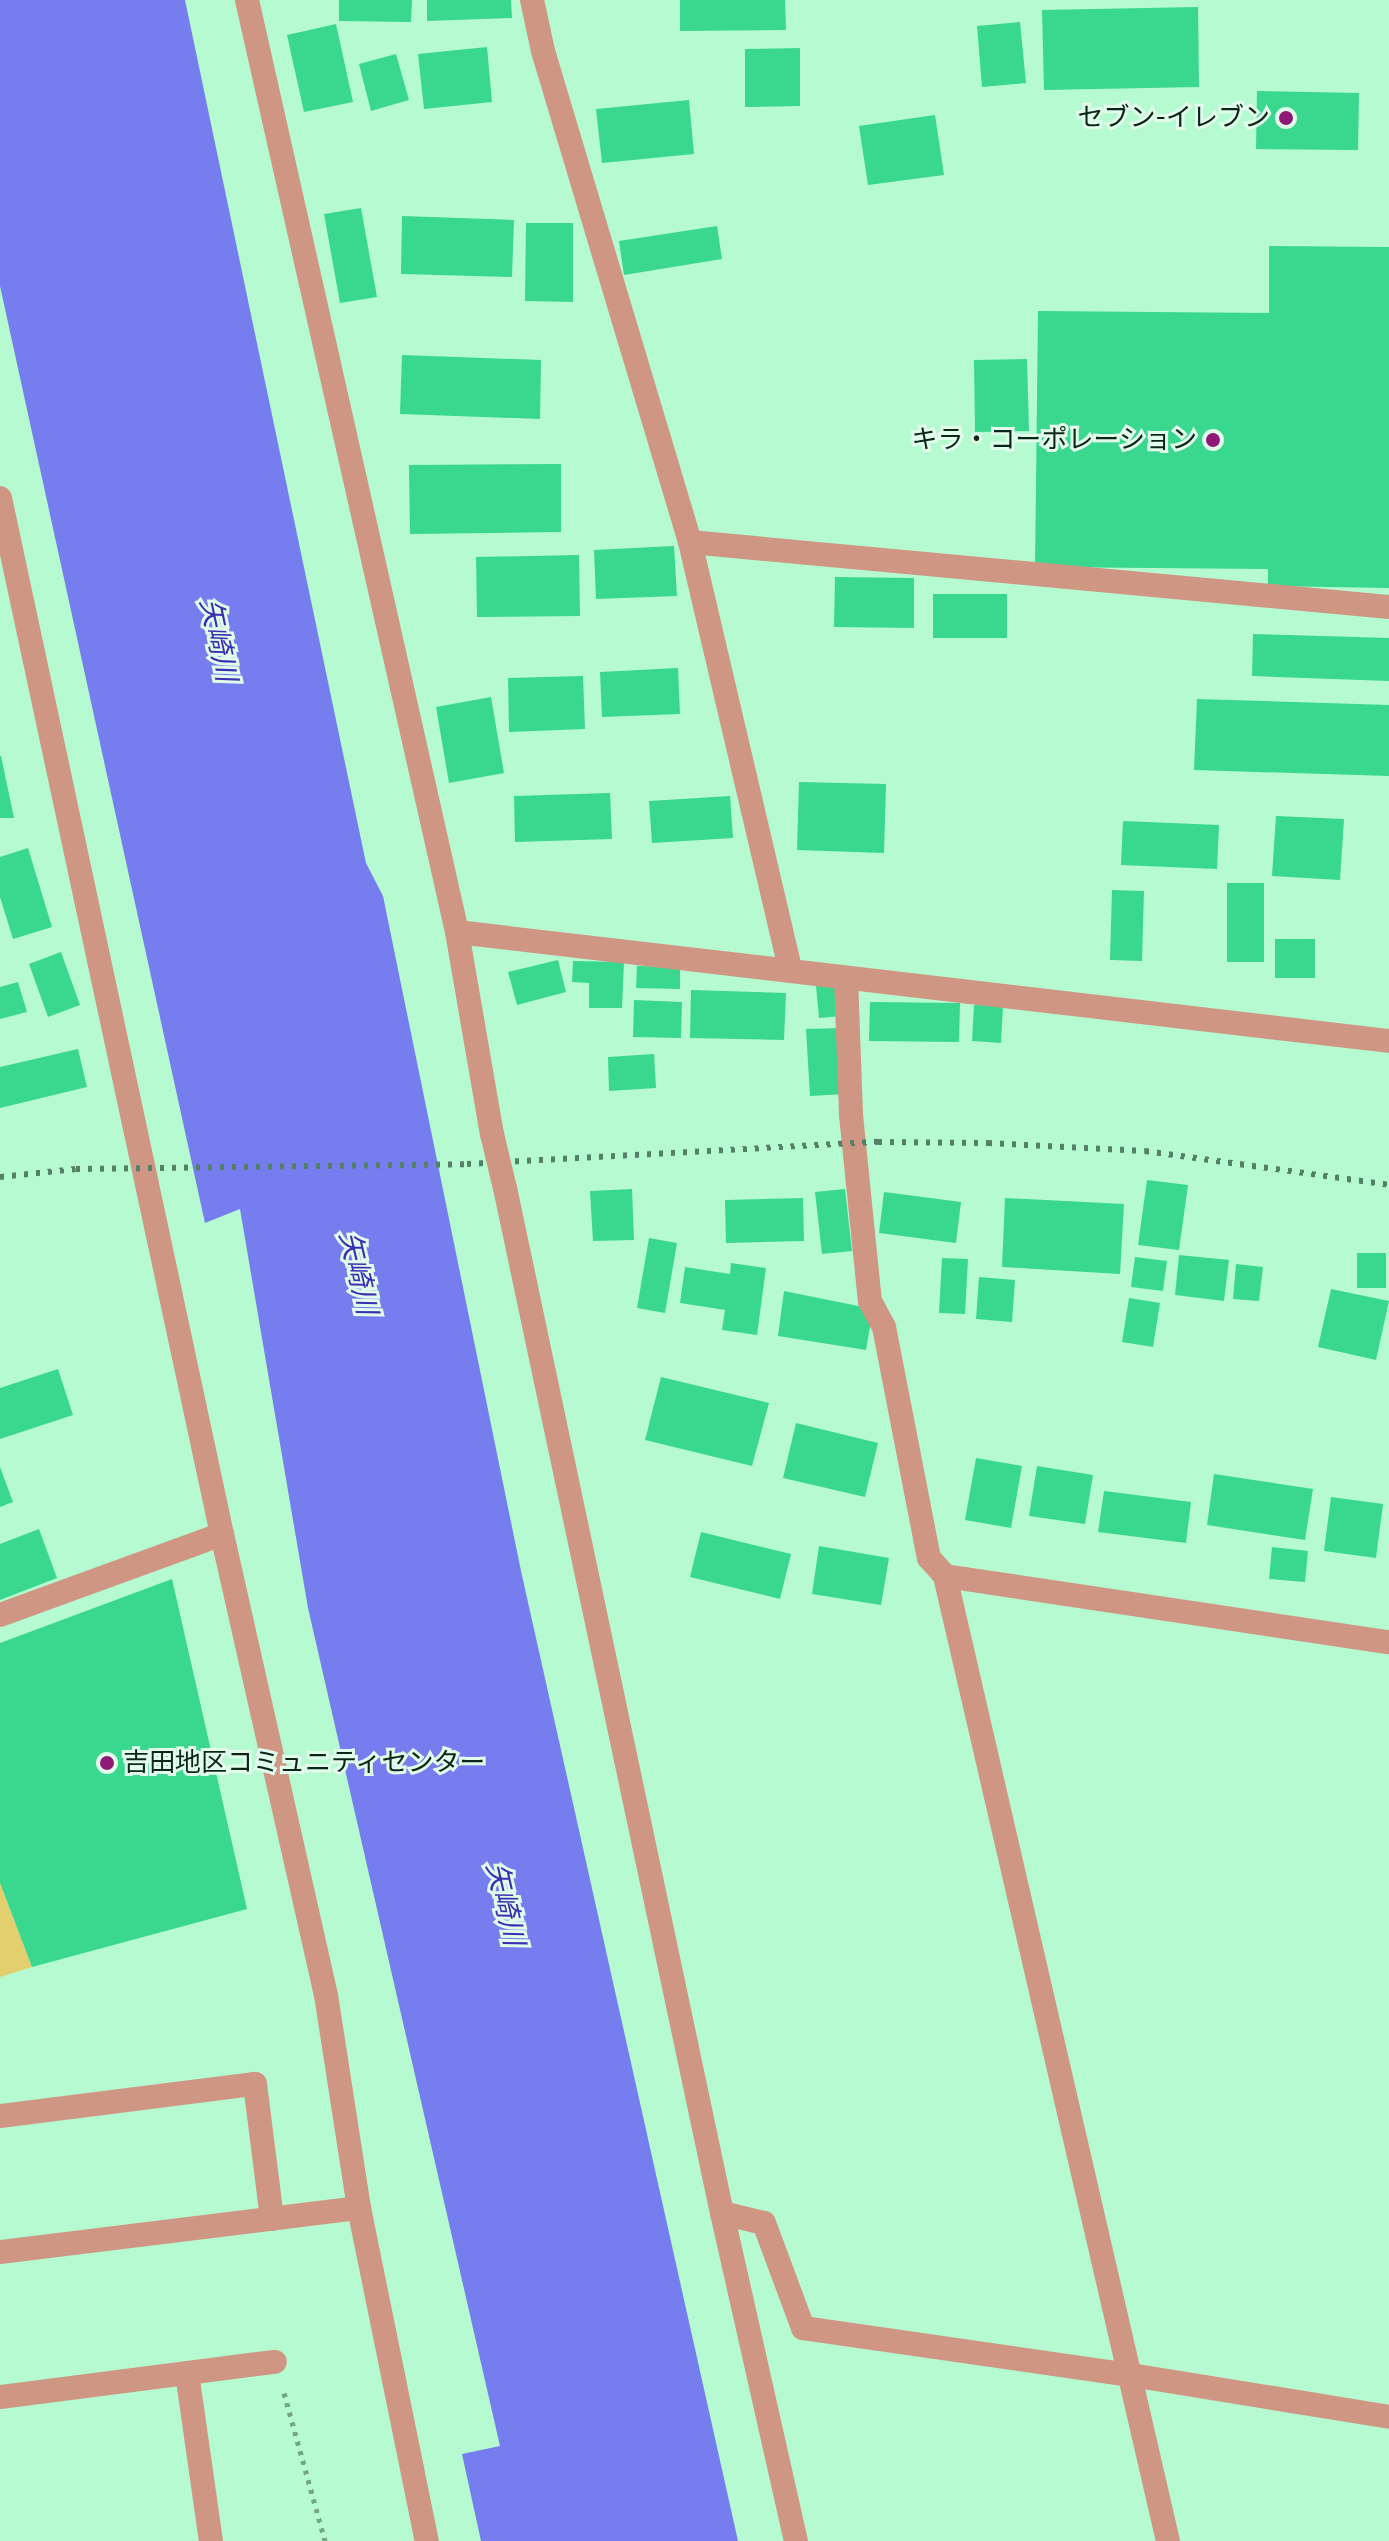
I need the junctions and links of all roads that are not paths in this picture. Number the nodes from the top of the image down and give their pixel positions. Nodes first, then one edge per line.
1 (247, 0) edge
2 (532, 0) edge
3 (0, 498) edge
4 (690, 542) junction
5 (1389, 607) edge
6 (457, 932) junction
7 (791, 971) junction
8 (846, 978) junction
9 (1389, 1041) edge
10 (222, 1534) junction
11 (945, 1576) junction
12 (0, 1615) edge
13 (1389, 1642) edge
14 (0, 2116) edge
15 (359, 2208) junction
16 (722, 2213) junction
17 (272, 2219) junction
18 (0, 2252) edge
19 (275, 2362) road end
20 (187, 2373) junction
21 (1131, 2375) junction
22 (0, 2397) edge
23 (1389, 2417) edge
24 (211, 2541) edge
25 (427, 2541) edge
26 (796, 2541) edge
27 (1168, 2541) edge

1 - 6 street
2 - 4 street
3 - 10 street
4 - 5 street
4 - 7 street
6 - 7 street
6 - 16 street, bridge
7 - 8 street
8 - 9 street
8 - 11 street
10 - 12 street
10 - 15 street
11 - 13 street
11 - 21 street
14 - 17 street
15 - 17 street
15 - 25 street
16 - 21 street
16 - 26 street
17 - 18 street
19 - 20 street
20 - 22 street
20 - 24 street
21 - 23 street
21 - 27 street

